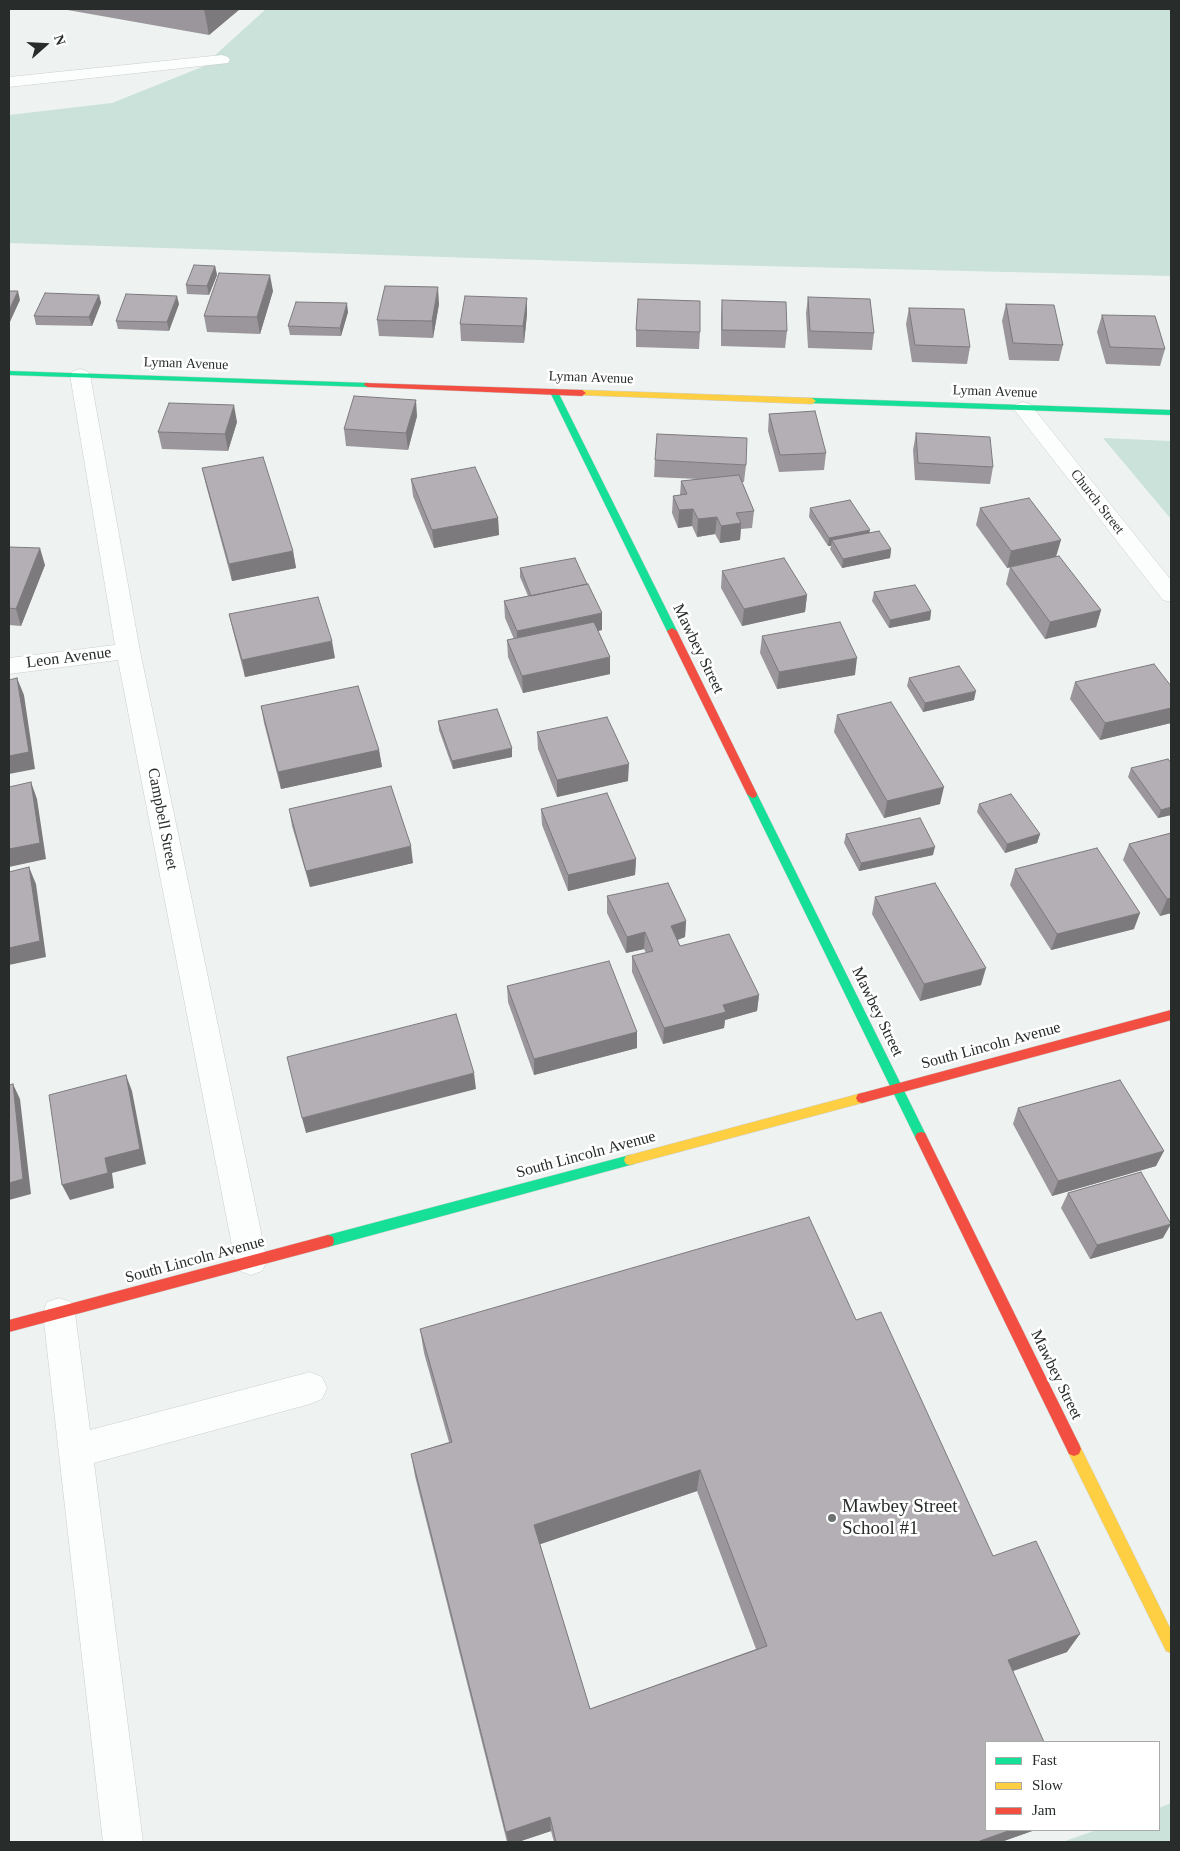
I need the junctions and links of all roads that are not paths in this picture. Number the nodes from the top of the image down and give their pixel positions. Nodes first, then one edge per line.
1 (222, 60) dead end
2 (9, 82) edge
3 (9, 373) edge
4 (80, 375) junction
5 (554, 392) junction
6 (1024, 408) junction
7 (1171, 413) edge
8 (1171, 596) edge
9 (128, 651) junction
10 (9, 666) edge
11 (1171, 1015) edge
12 (897, 1088) junction
13 (251, 1261) junction
14 (59, 1313) junction
15 (9, 1326) edge
16 (310, 1388) dead end
17 (76, 1451) junction
18 (1171, 1646) edge
19 (123, 1842) edge

1 - 2 street
3 - 4 street, Lyman Avenue
4 - 5 street, Lyman Avenue
4 - 9 street, Campbell Street
5 - 6 street, Lyman Avenue
5 - 12 street, Mawbey Street
6 - 7 street, Lyman Avenue
6 - 8 street, Church Street
9 - 10 street, Leon Avenue
9 - 13 street, Campbell Street
11 - 12 street, South Lincoln Avenue
12 - 13 street, South Lincoln Avenue
12 - 18 street, Mawbey Street
13 - 14 street, South Lincoln Avenue
14 - 15 street, South Lincoln Avenue
14 - 17 street
16 - 17 street
17 - 19 street

